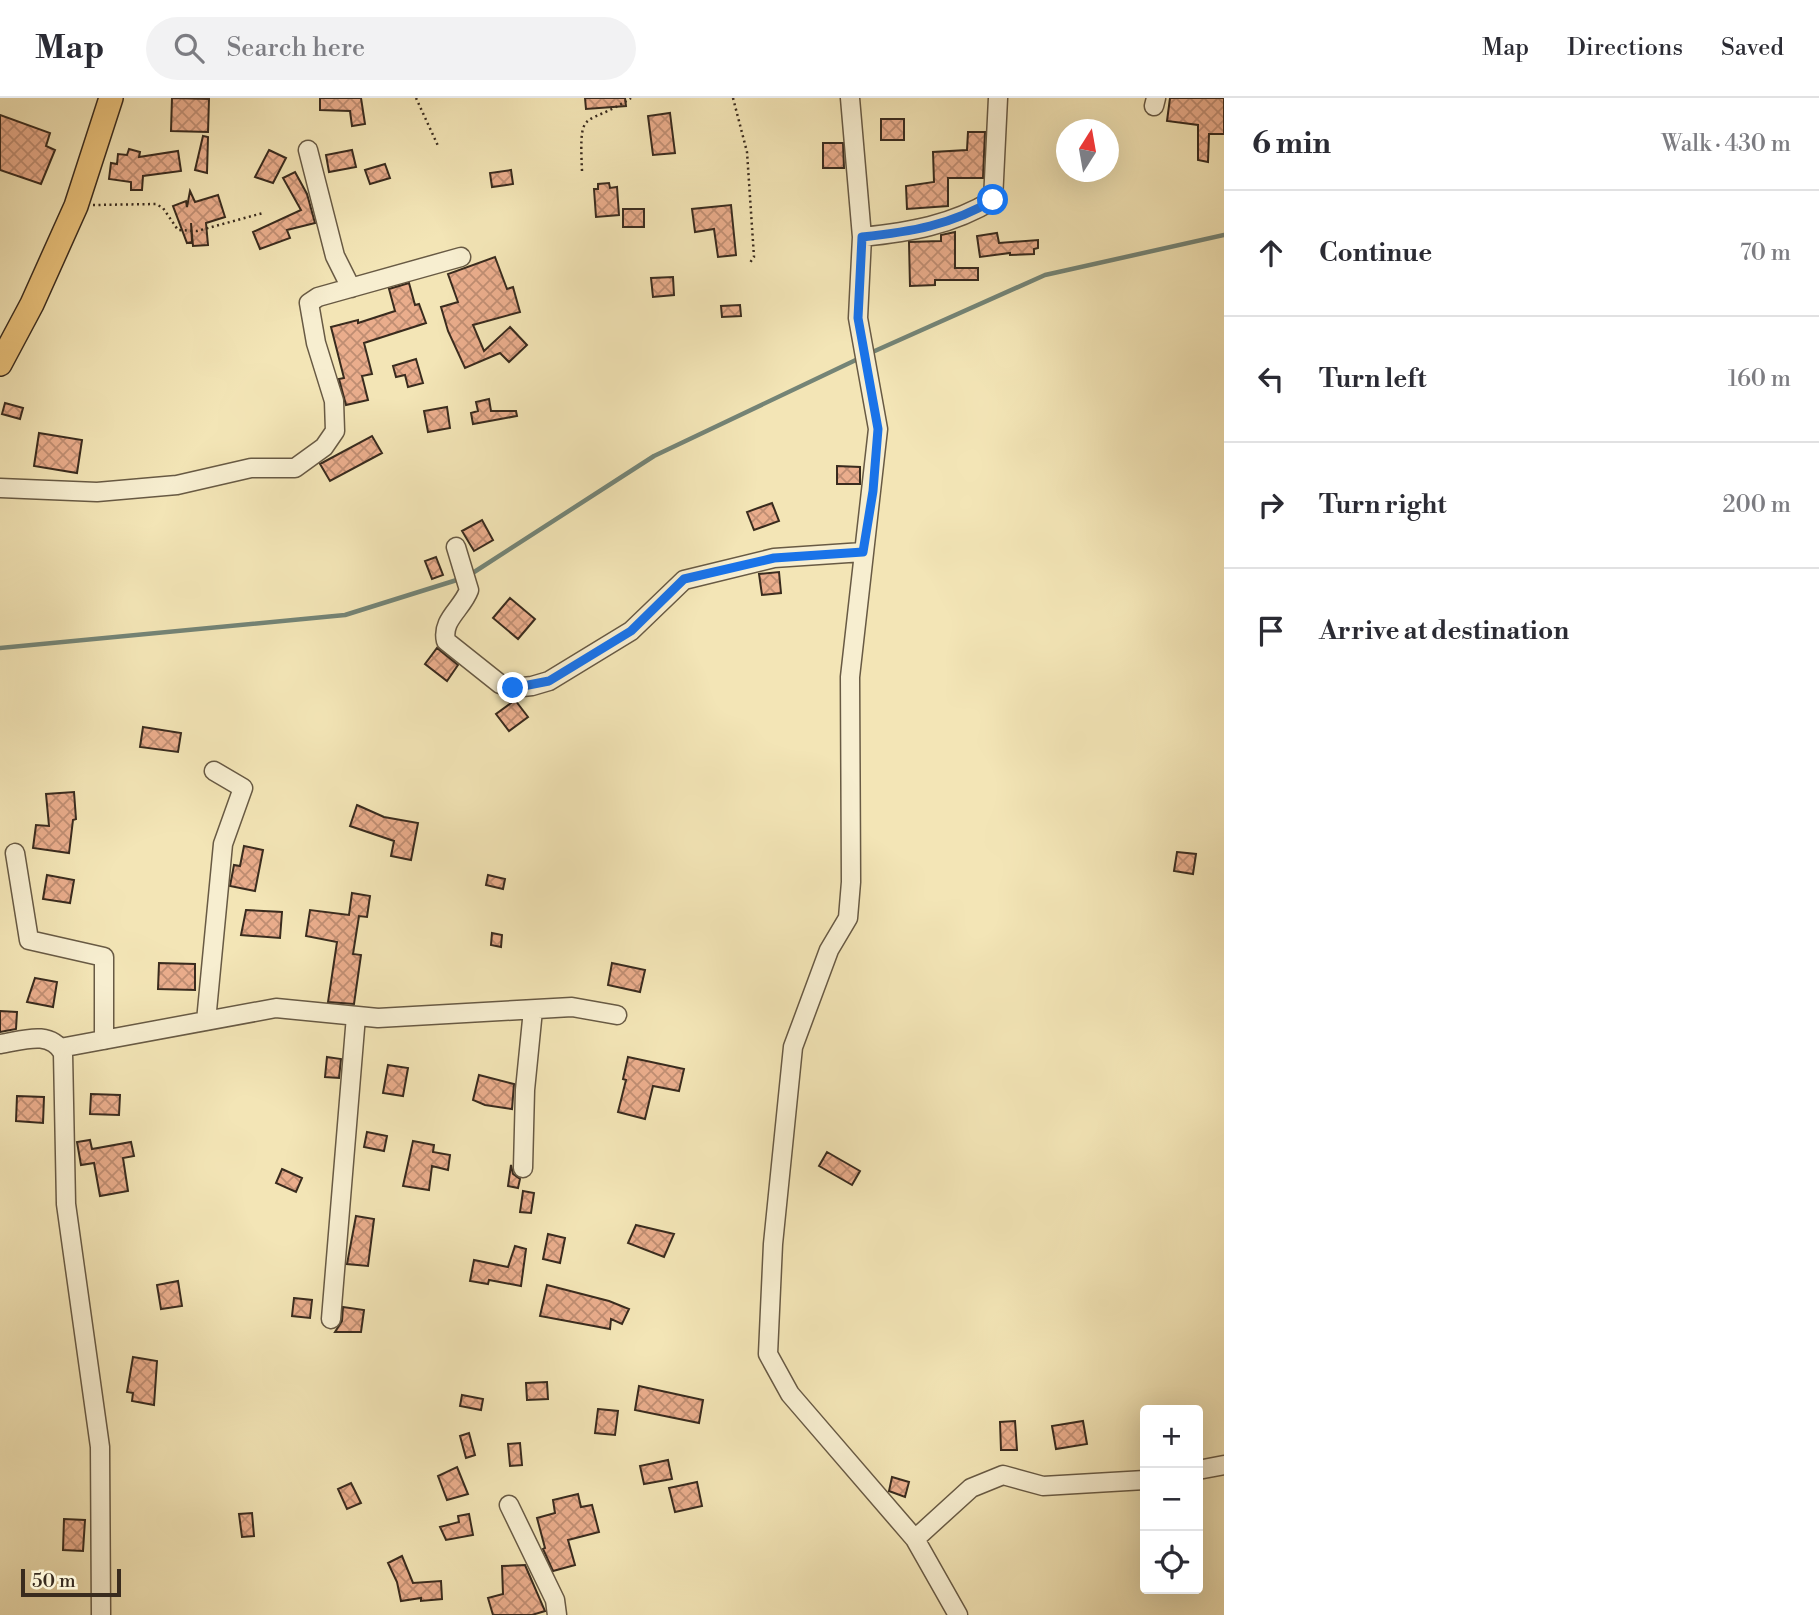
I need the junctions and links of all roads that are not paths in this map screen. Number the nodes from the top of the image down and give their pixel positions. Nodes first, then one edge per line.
1 (111, 98) edge
2 (850, 98) edge
3 (998, 98) edge
4 (308, 150) dead end
5 (862, 237) junction
6 (461, 257) dead end
7 (351, 288) junction
8 (0, 364) edge
9 (0, 488) edge
10 (456, 547) dead end
11 (863, 552) junction
12 (214, 771) dead end
13 (15, 853) dead end
14 (533, 1010) junction
15 (617, 1015) dead end
16 (356, 1016) junction
17 (206, 1021) junction
18 (104, 1040) junction
19 (0, 1044) edge
20 (60, 1048) junction
21 (523, 1168) dead end
22 (331, 1319) dead end
23 (1224, 1465) edge
24 (1203, 1469) edge
25 (1140, 1480) edge
26 (509, 1505) dead end
27 (915, 1539) junction
28 (101, 1615) edge
29 (557, 1615) edge
30 (958, 1615) edge

1 - 8 main road
2 - 5 street
3 - 5 street
4 - 7 street
5 - 11 street
6 - 7 street
7 - 9 street
10 - 11 street
11 - 27 street
12 - 17 street
13 - 18 street
14 - 15 street
14 - 16 street
14 - 21 street
16 - 17 street
16 - 22 street
17 - 18 street
18 - 20 street
19 - 20 street
20 - 28 street
23 - 24 street
25 - 27 street
26 - 29 street
27 - 30 street

